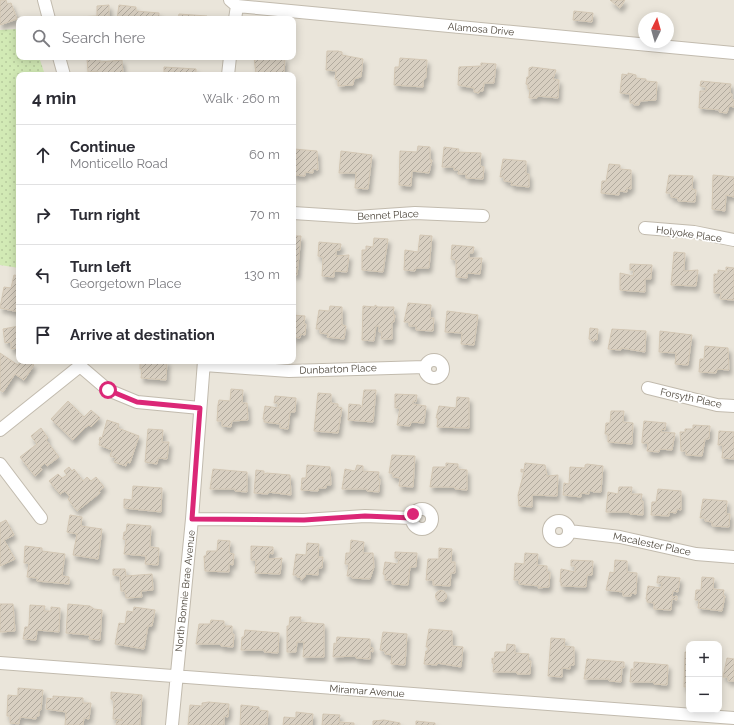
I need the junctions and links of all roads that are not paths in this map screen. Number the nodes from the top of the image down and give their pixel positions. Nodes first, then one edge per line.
1 (44, 0) edge
2 (234, 3) edge
3 (48, 16) edge
4 (235, 16) edge
5 (734, 53) edge
6 (60, 60) edge
7 (230, 60) edge
8 (63, 72) edge
9 (228, 72) edge
10 (296, 213) edge
11 (483, 216) dead end
12 (645, 228) dead end
13 (734, 240) edge
14 (78, 364) edge
15 (80, 364) edge
16 (204, 364) edge
17 (215, 364) edge
18 (425, 367) dead end
19 (648, 388) dead end
20 (734, 406) edge
21 (200, 408) junction
22 (0, 430) edge
23 (0, 464) edge
24 (41, 518) dead end
25 (412, 518) dead end
26 (192, 519) junction
27 (570, 531) dead end
28 (734, 557) edge
29 (0, 663) edge
30 (176, 677) junction
31 (734, 718) edge
32 (172, 725) edge

1 - 3 street
2 - 4 street
2 - 5 street, Alamosa Drive
6 - 8 street
7 - 9 street
10 - 11 street, Bennet Place
12 - 13 street, Holyoke Place
14 - 22 street
15 - 21 street
16 - 21 street, North Bonnie Brae Avenue
17 - 18 street, Dunbarton Place
19 - 20 street, Forsyth Place
21 - 26 street, North Bonnie Brae Avenue
23 - 24 street
25 - 26 street
26 - 30 street, North Bonnie Brae Avenue
27 - 28 street, Macalester Place
29 - 30 street, Miramar Avenue
30 - 31 street, Miramar Avenue
30 - 32 street, North Bonnie Brae Avenue

